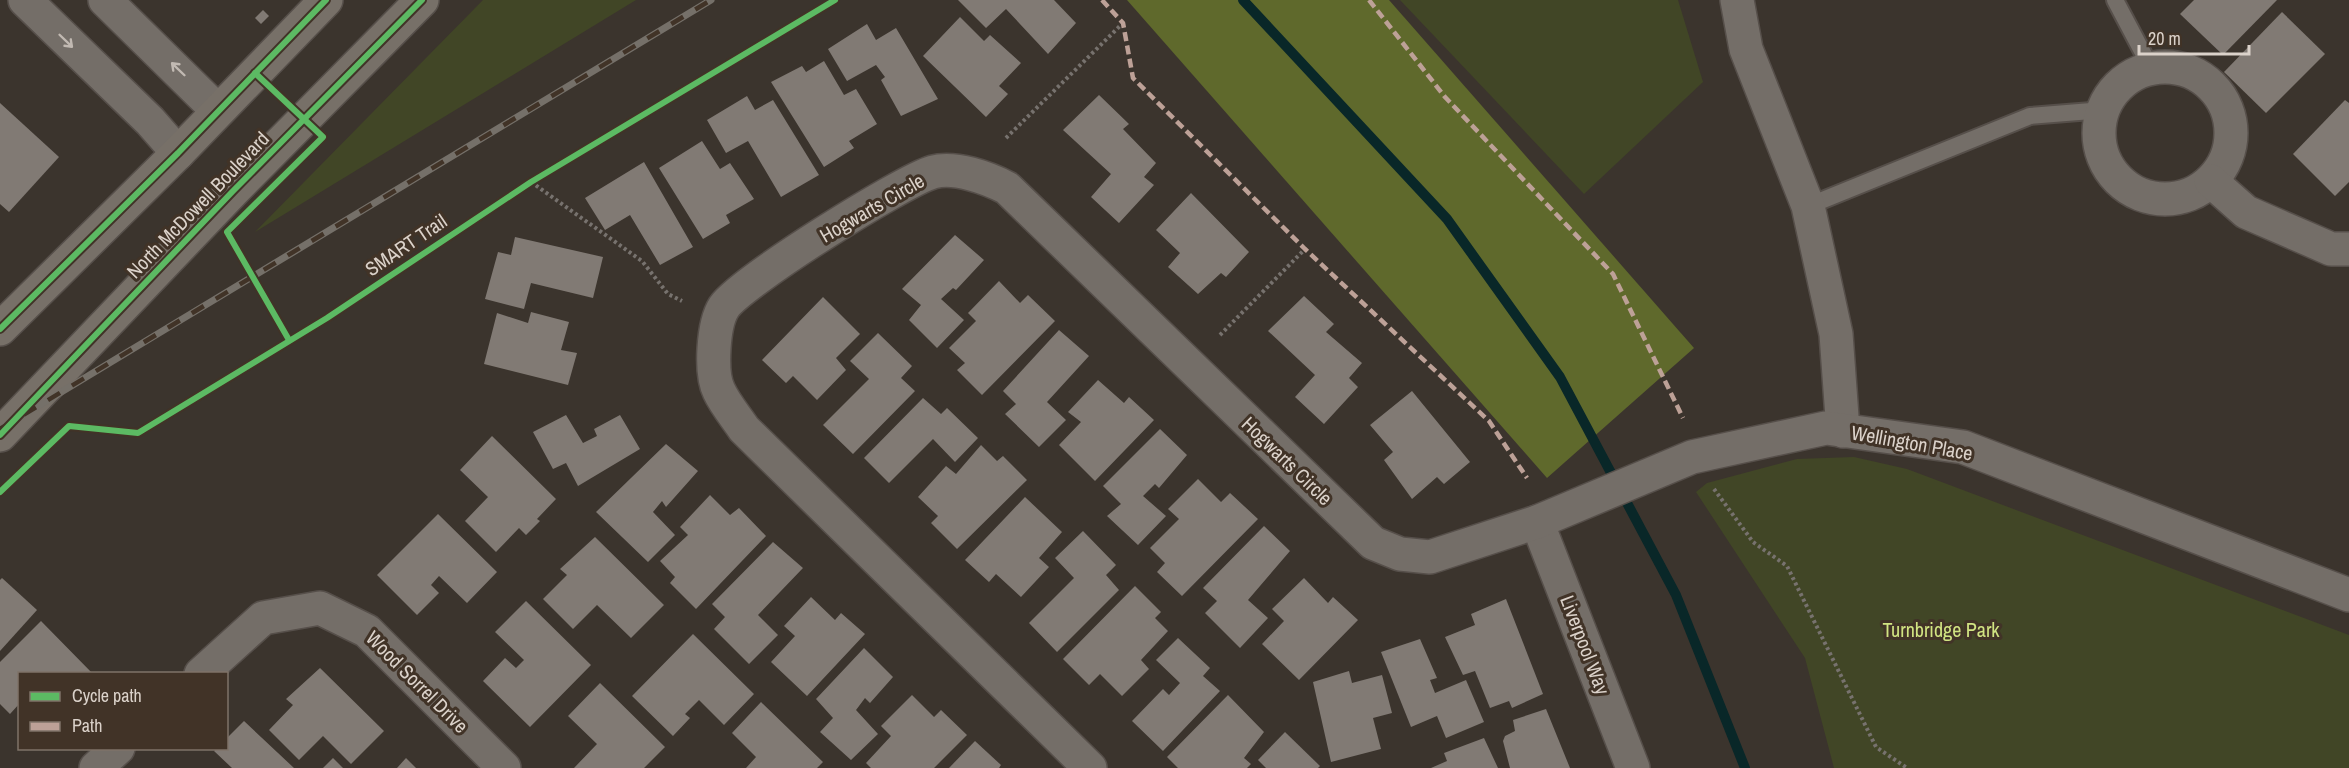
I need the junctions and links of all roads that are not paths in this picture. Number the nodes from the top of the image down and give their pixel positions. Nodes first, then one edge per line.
1 (25, 0) edge
2 (105, 0) edge
3 (326, 0) edge
4 (422, 0) edge
5 (1737, 0) edge
6 (2115, 0) edge
7 (2151, 68) junction
8 (2104, 110) junction
9 (218, 111) junction
10 (178, 153) junction
11 (2211, 181) junction
12 (1808, 206) junction
13 (2349, 249) edge
14 (0, 329) edge
15 (1843, 431) junction
16 (0, 435) edge
17 (1537, 522) junction
18 (2349, 595) edge
19 (203, 672) edge
20 (116, 750) edge
21 (96, 768) edge
22 (504, 768) edge
23 (1090, 768) edge
24 (1633, 768) edge

1 -> 10 street
9 -> 2 street
3 - 9 main road
4 - 16 main road, North McDowell Boulevard
5 - 12 street
6 - 7 lane
7 - 8 street
7 - 11 street
8 - 11 street
8 - 12 lane
9 - 10 main road
10 - 14 main road
11 - 13 street
12 - 15 street
15 - 17 street, Wellington Place
15 - 18 street, Wellington Place
17 - 23 street, Hogwarts Circle
17 - 24 street, Liverpool Way
19 - 22 street, Wood Sorrel Drive
20 - 21 street

